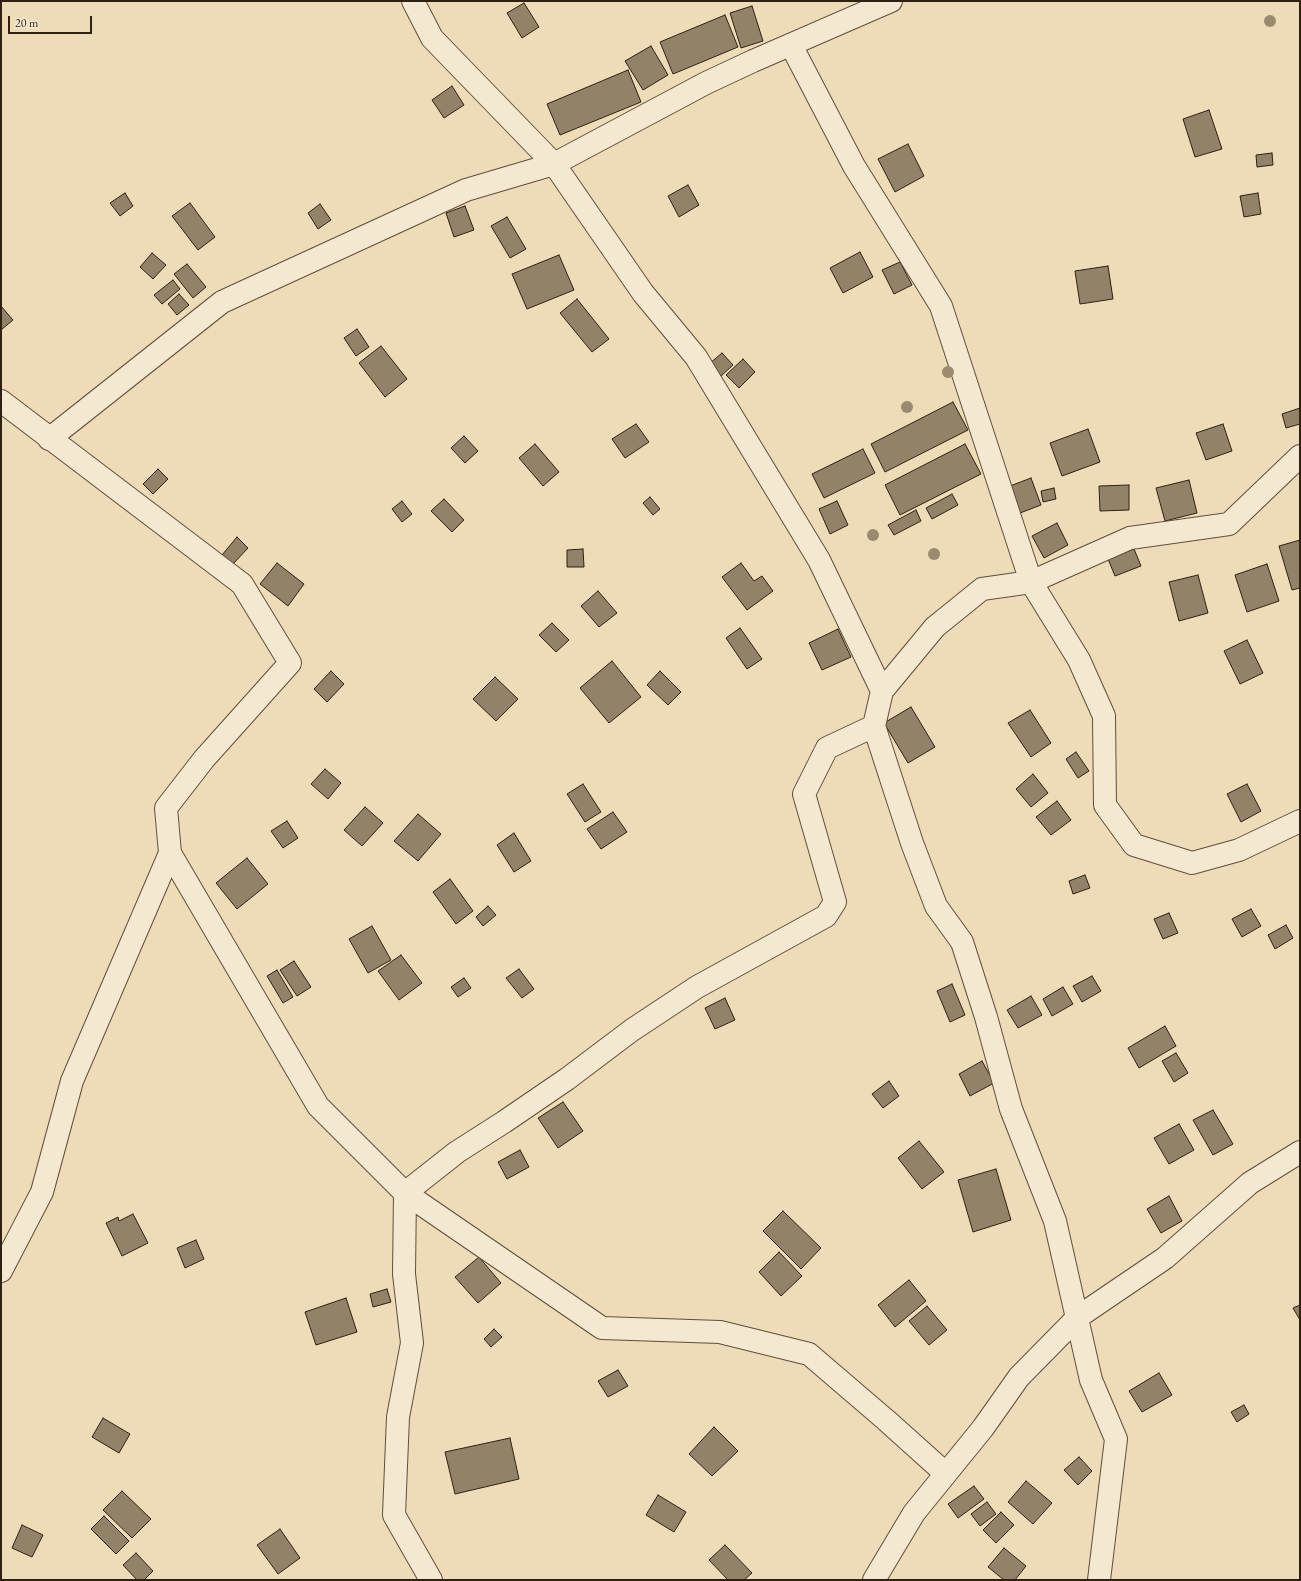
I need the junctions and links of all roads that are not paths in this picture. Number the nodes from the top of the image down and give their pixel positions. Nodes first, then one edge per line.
1 (413, 1) edge
2 (891, 1) edge
3 (791, 45) junction
4 (554, 164) junction
5 (1, 401) edge
6 (49, 439) junction
7 (1300, 456) edge
8 (1031, 582) junction
9 (882, 691) junction
10 (874, 726) junction
11 (1300, 821) edge
12 (170, 853) junction
13 (1300, 1152) edge
14 (405, 1193) junction
15 (1, 1271) edge
16 (1078, 1318) junction
17 (945, 1473) junction
18 (431, 1580) edge
19 (874, 1580) edge
20 (1099, 1580) edge

1 - 4 street
2 - 3 street
3 - 4 street
3 - 8 street
4 - 6 street
4 - 9 street
5 - 6 street
6 - 12 street
7 - 8 street
8 - 9 street
8 - 11 street
9 - 10 street
10 - 14 street
10 - 16 street
12 - 14 street
12 - 15 street
13 - 16 street
14 - 17 street
14 - 18 street
16 - 17 street
16 - 20 street
17 - 19 street

